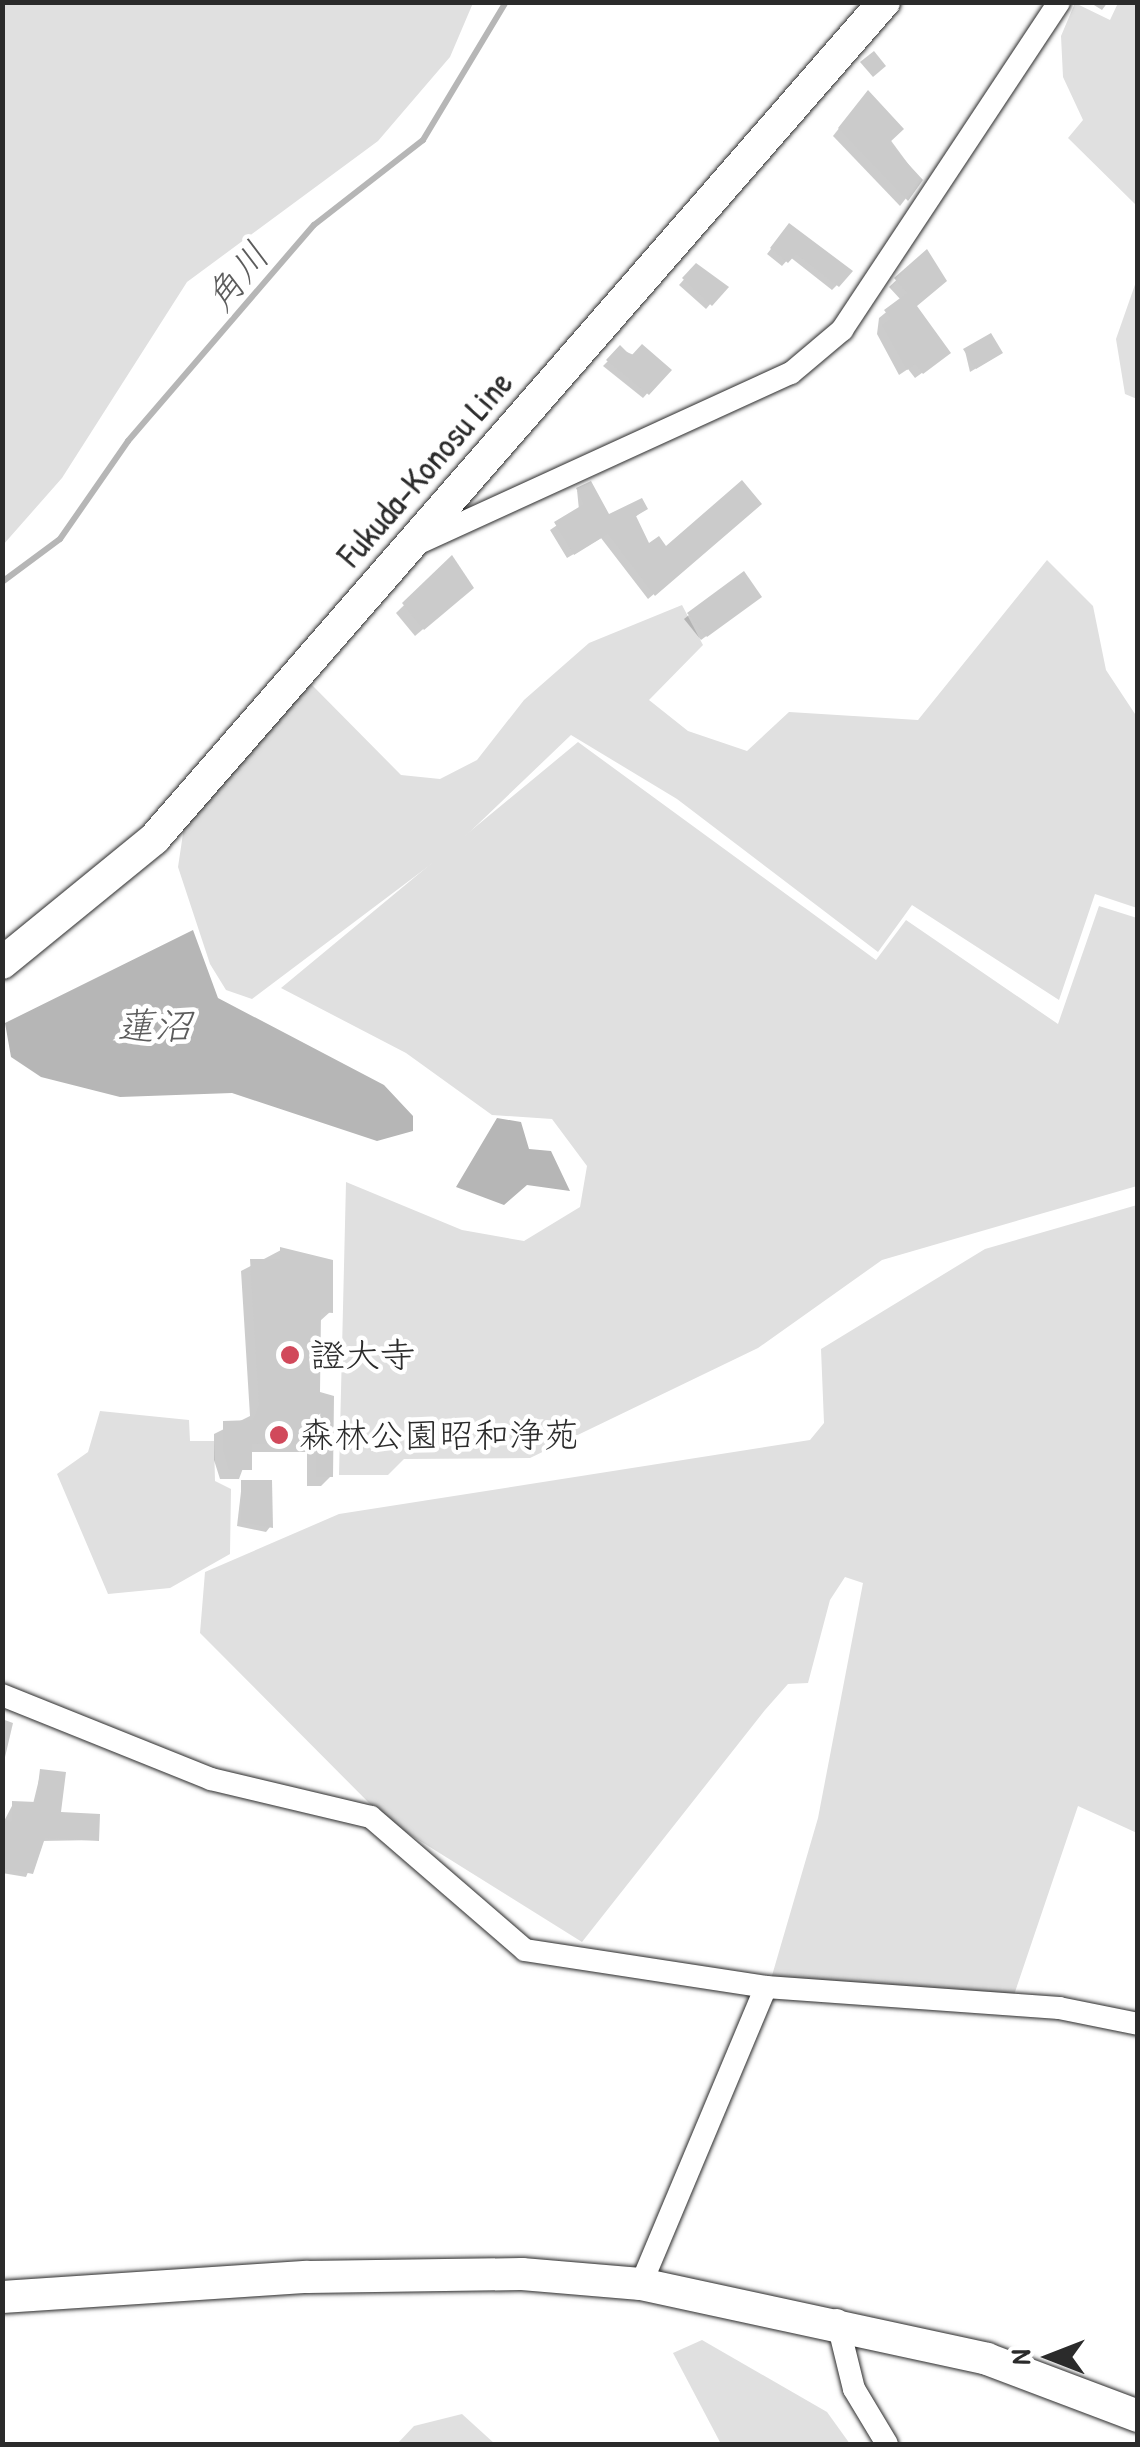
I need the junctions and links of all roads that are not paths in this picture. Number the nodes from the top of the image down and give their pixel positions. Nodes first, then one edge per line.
1 (884, 2) edge
2 (1059, 2) edge
3 (408, 548) junction
4 (2, 963) edge
5 (2, 1696) edge
6 (766, 1986) junction
7 (1138, 2024) edge
8 (641, 2284) junction
9 (2, 2297) edge
10 (837, 2320) junction
11 (1138, 2416) edge
12 (887, 2444) edge

1 - 3 main road, Fukuda-Konosu Line
2 - 3 street
3 - 4 main road, Fukuda-Konosu Line
5 - 6 street
6 - 7 street
6 - 8 street
8 - 9 main road
8 - 10 main road
10 - 11 main road
10 - 12 street

